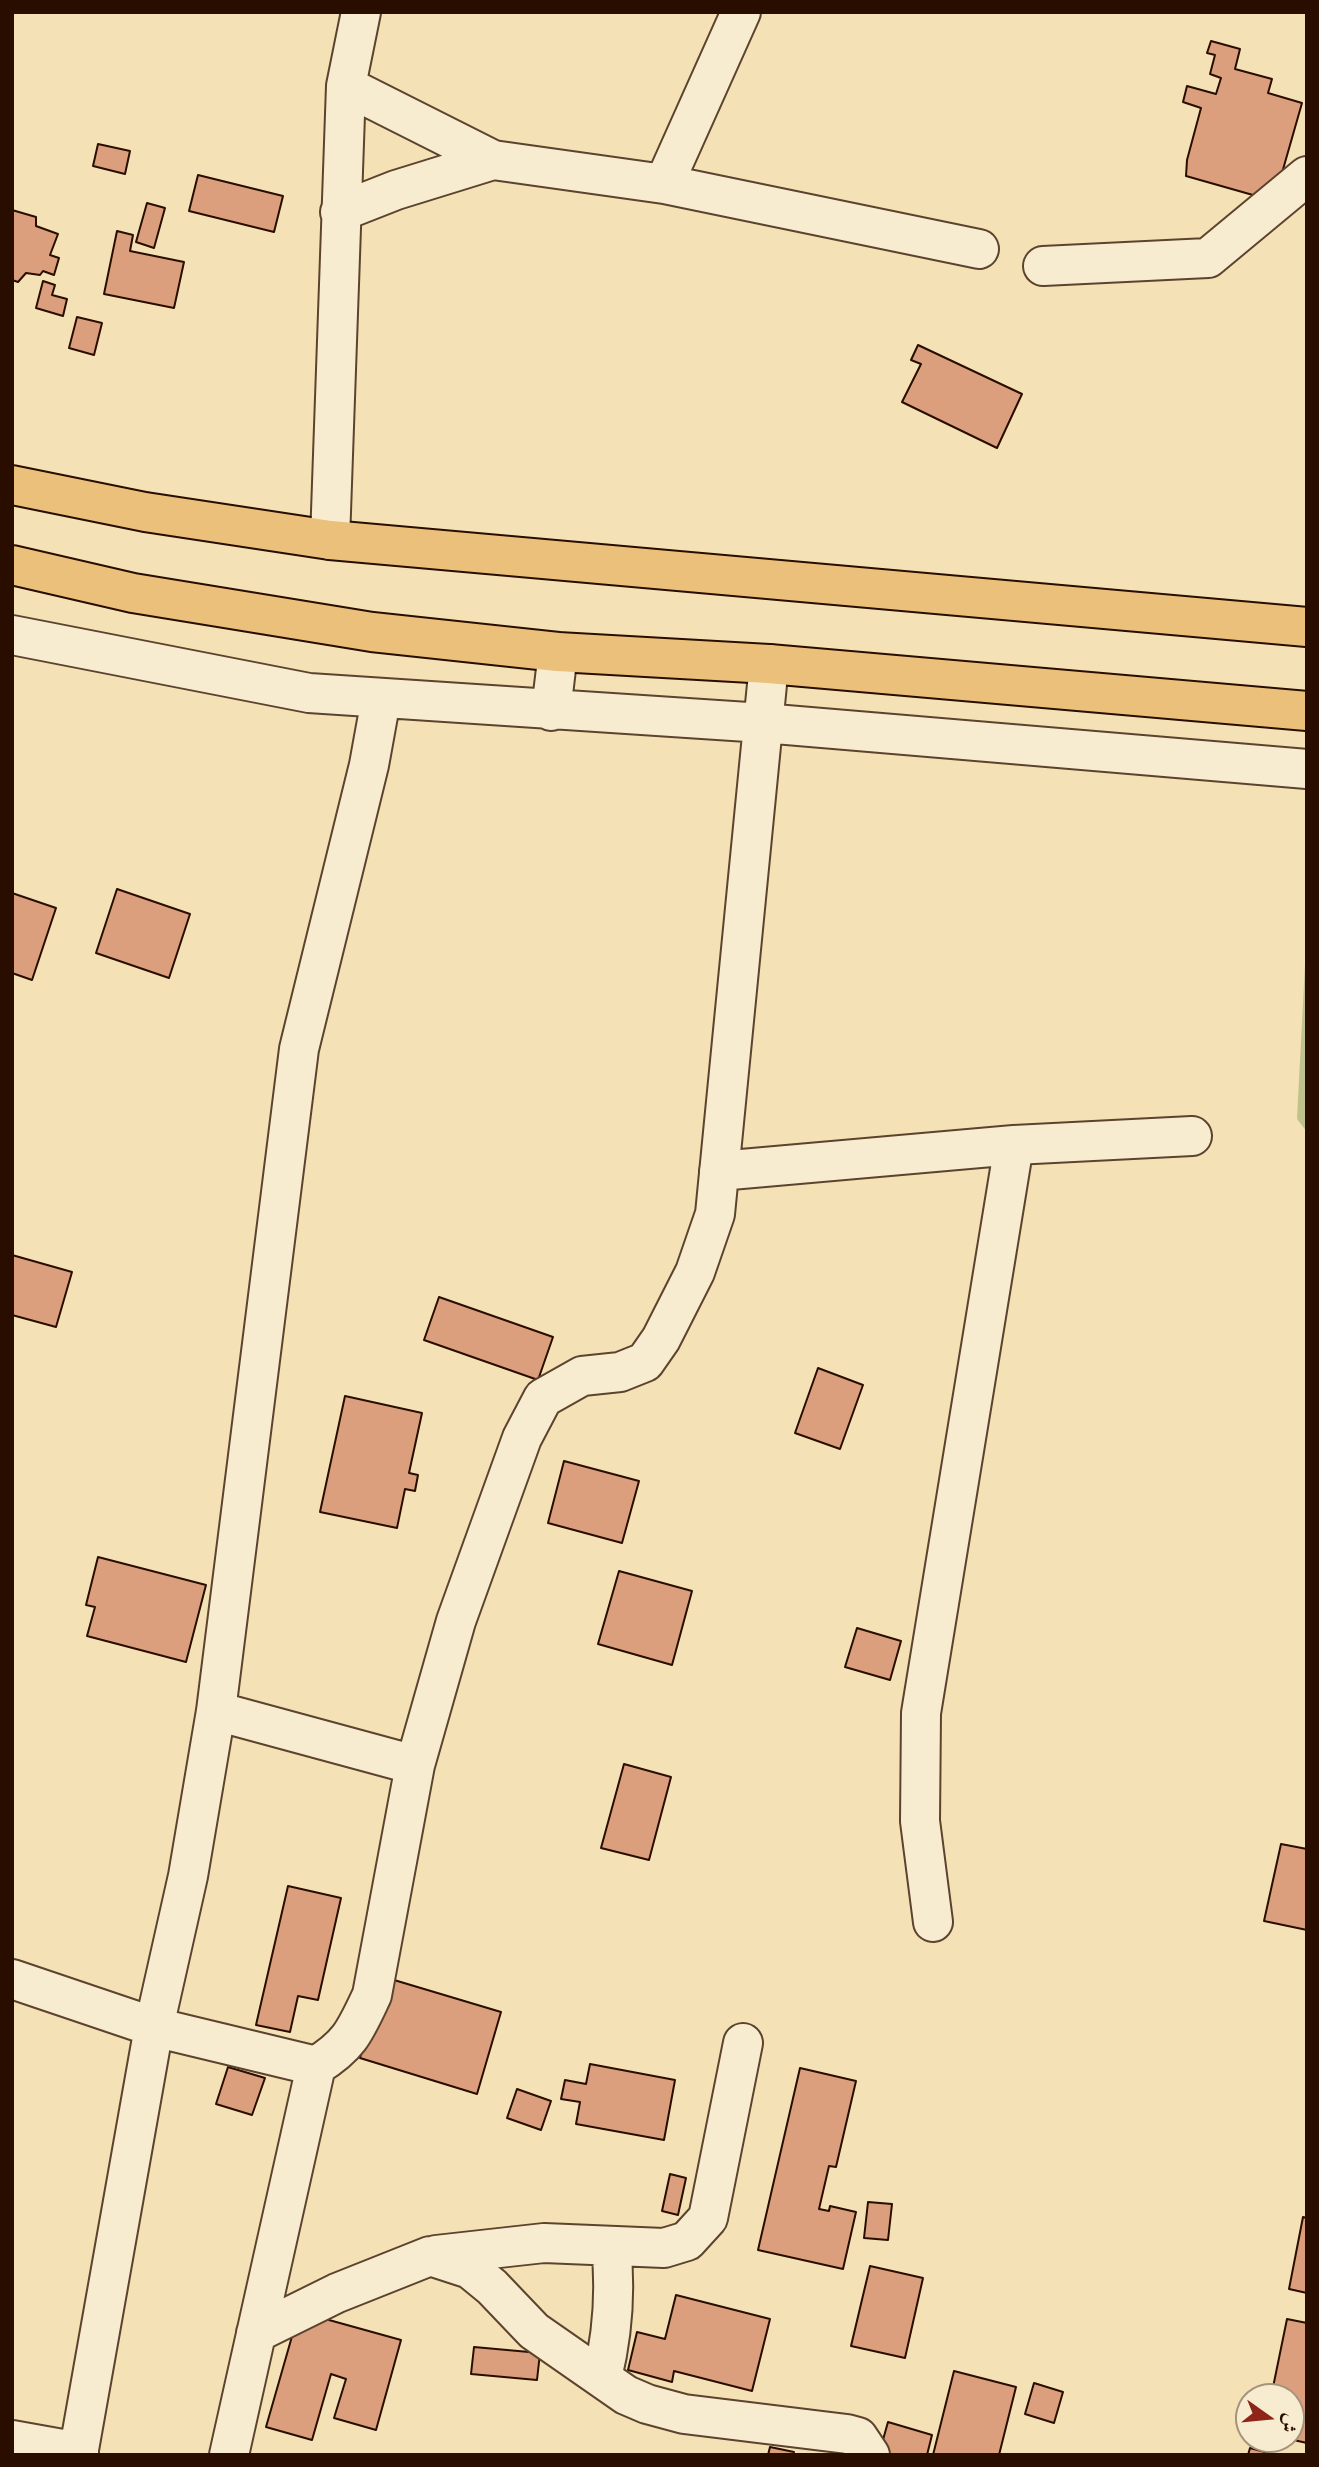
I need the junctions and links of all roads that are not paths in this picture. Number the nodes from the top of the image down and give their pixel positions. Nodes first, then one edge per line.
1 (361, 12) edge
2 (741, 12) edge
3 (346, 86) junction
4 (494, 160) junction
5 (1307, 176) edge
6 (664, 184) junction
7 (340, 212) junction
8 (979, 249) dead end
9 (1043, 266) dead end
10 (12, 485) edge
11 (330, 540) junction
12 (12, 565) edge
13 (1307, 627) edge
14 (12, 635) edge
15 (558, 652) junction
16 (769, 664) junction
17 (381, 699) junction
18 (551, 711) junction
19 (1307, 711) edge
20 (763, 723) junction
21 (1307, 769) edge
22 (1192, 1136) dead end
23 (1014, 1145) junction
24 (719, 1171) junction
25 (216, 1711) junction
26 (415, 1765) junction
27 (933, 1922) dead end
28 (12, 1979) edge
29 (154, 2027) junction
30 (743, 2043) dead end
31 (316, 2066) junction
32 (611, 2246) junction
33 (430, 2256) junction
34 (256, 2333) junction
35 (601, 2378) junction
36 (12, 2440) edge
37 (78, 2454) edge
38 (229, 2455) edge
39 (870, 2455) edge

1 - 3 street
2 - 6 street
3 - 4 street
3 - 7 street
4 - 6 street
4 - 7 street
5 - 9 street
6 - 8 street
7 - 11 street
10 - 11 highway
11 - 13 highway
12 - 15 highway
14 - 17 street
15 - 16 highway
15 - 18 street
16 - 19 highway
16 - 20 street
17 - 18 street
17 - 25 street
18 - 20 street
20 - 21 street
20 - 24 street
22 - 23 street
23 - 24 street
23 - 27 street
24 - 26 street
25 - 26 street
25 - 29 street
26 - 31 street
28 - 29 street
29 - 31 street
29 - 37 street
30 - 32 street
31 - 34 street
32 - 33 street
32 - 35 street
33 - 34 street
33 - 35 street
34 - 38 street
35 - 39 street
36 - 37 street

